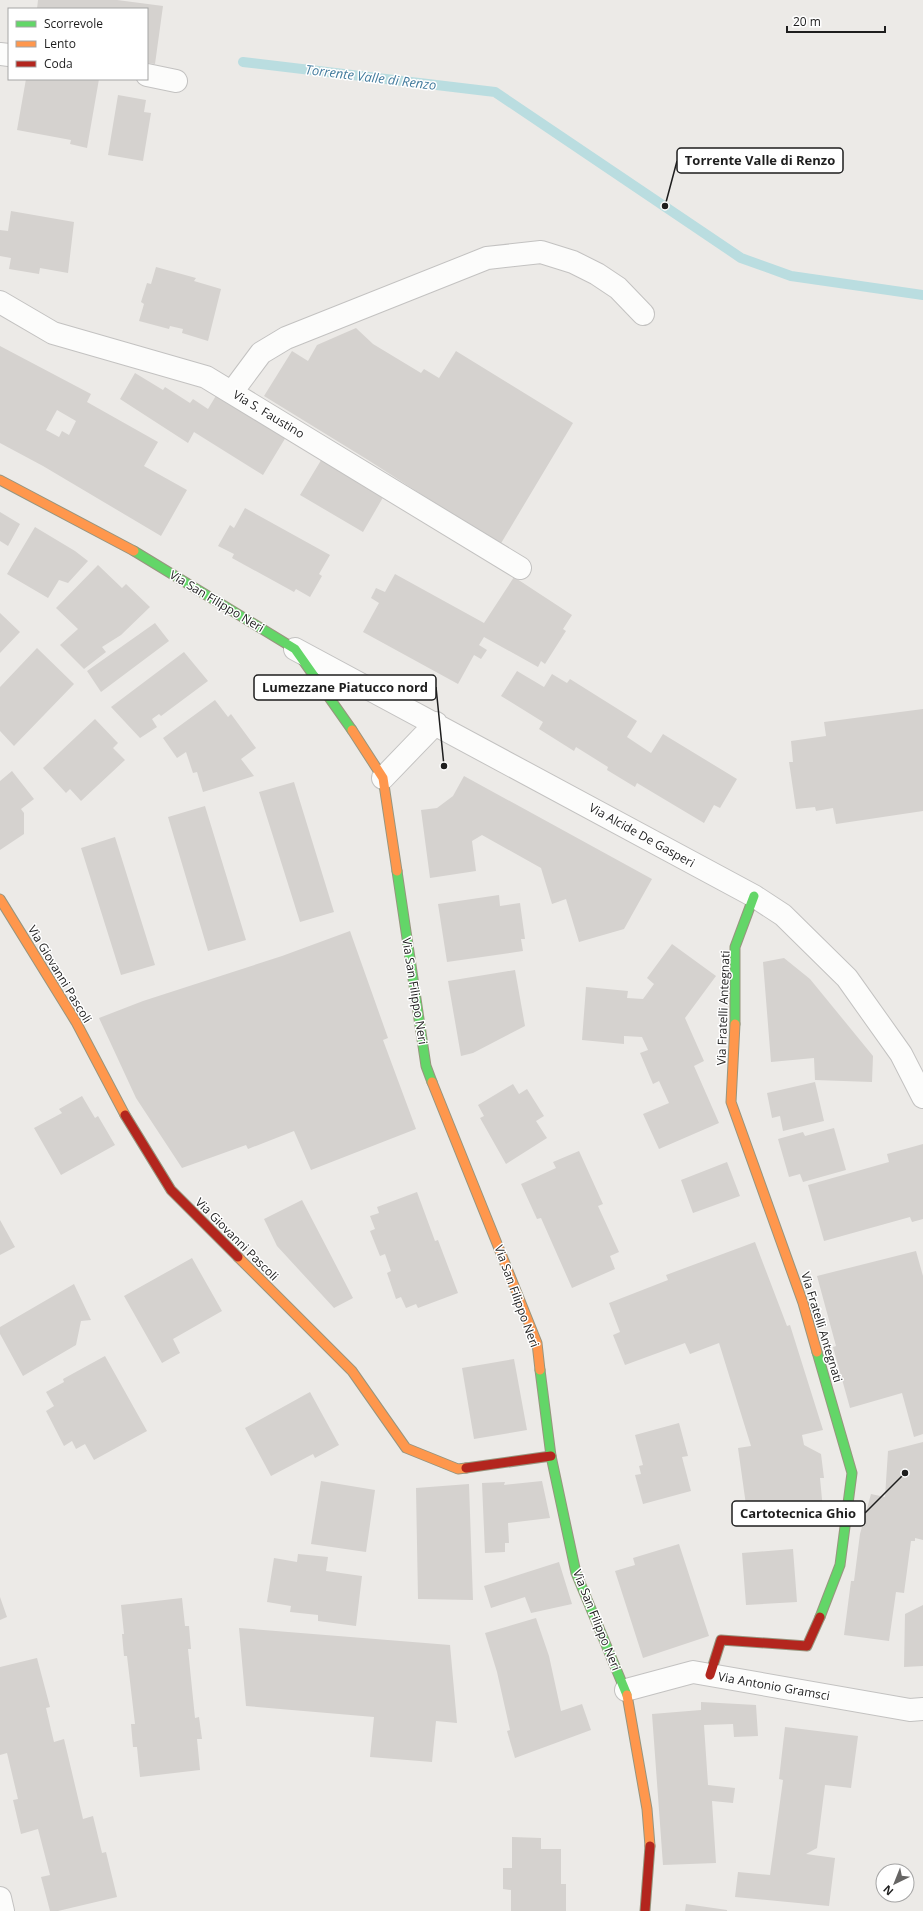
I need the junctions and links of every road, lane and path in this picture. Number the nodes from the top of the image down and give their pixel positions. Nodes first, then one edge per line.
1 (148, 75) edge
2 (176, 81) dead end
3 (0, 302) edge
4 (643, 314) dead end
5 (232, 392) junction
6 (0, 480) edge
7 (520, 568) dead end
8 (295, 649) junction
9 (436, 723) junction
10 (383, 778) junction
11 (754, 896) junction
12 (0, 899) edge
13 (923, 1097) edge
14 (551, 1456) junction
15 (710, 1675) junction
16 (626, 1690) junction
17 (923, 1709) edge
18 (0, 1898) edge
19 (3, 1911) edge
20 (645, 1911) edge

1 - 2 street
3 - 5 street, Via S. Faustino
4 - 5 street
5 - 7 street, Via S. Faustino
6 - 8 street, Via San Filippo Neri
8 - 9 street, Via Alcide De Gasperi
8 - 10 street, Via San Filippo Neri
9 - 10 street
9 - 11 street, Via Alcide De Gasperi
10 - 14 street, Via San Filippo Neri
11 - 13 street, Via Alcide De Gasperi
11 - 15 street, Via Fratelli Antegnati
12 - 14 street, Via Giovanni Pascoli
14 - 16 street, Via San Filippo Neri
15 - 16 street, Via Antonio Gramsci
15 - 17 street, Via Antonio Gramsci
16 - 20 street, Via San Filippo Neri
18 - 19 street

